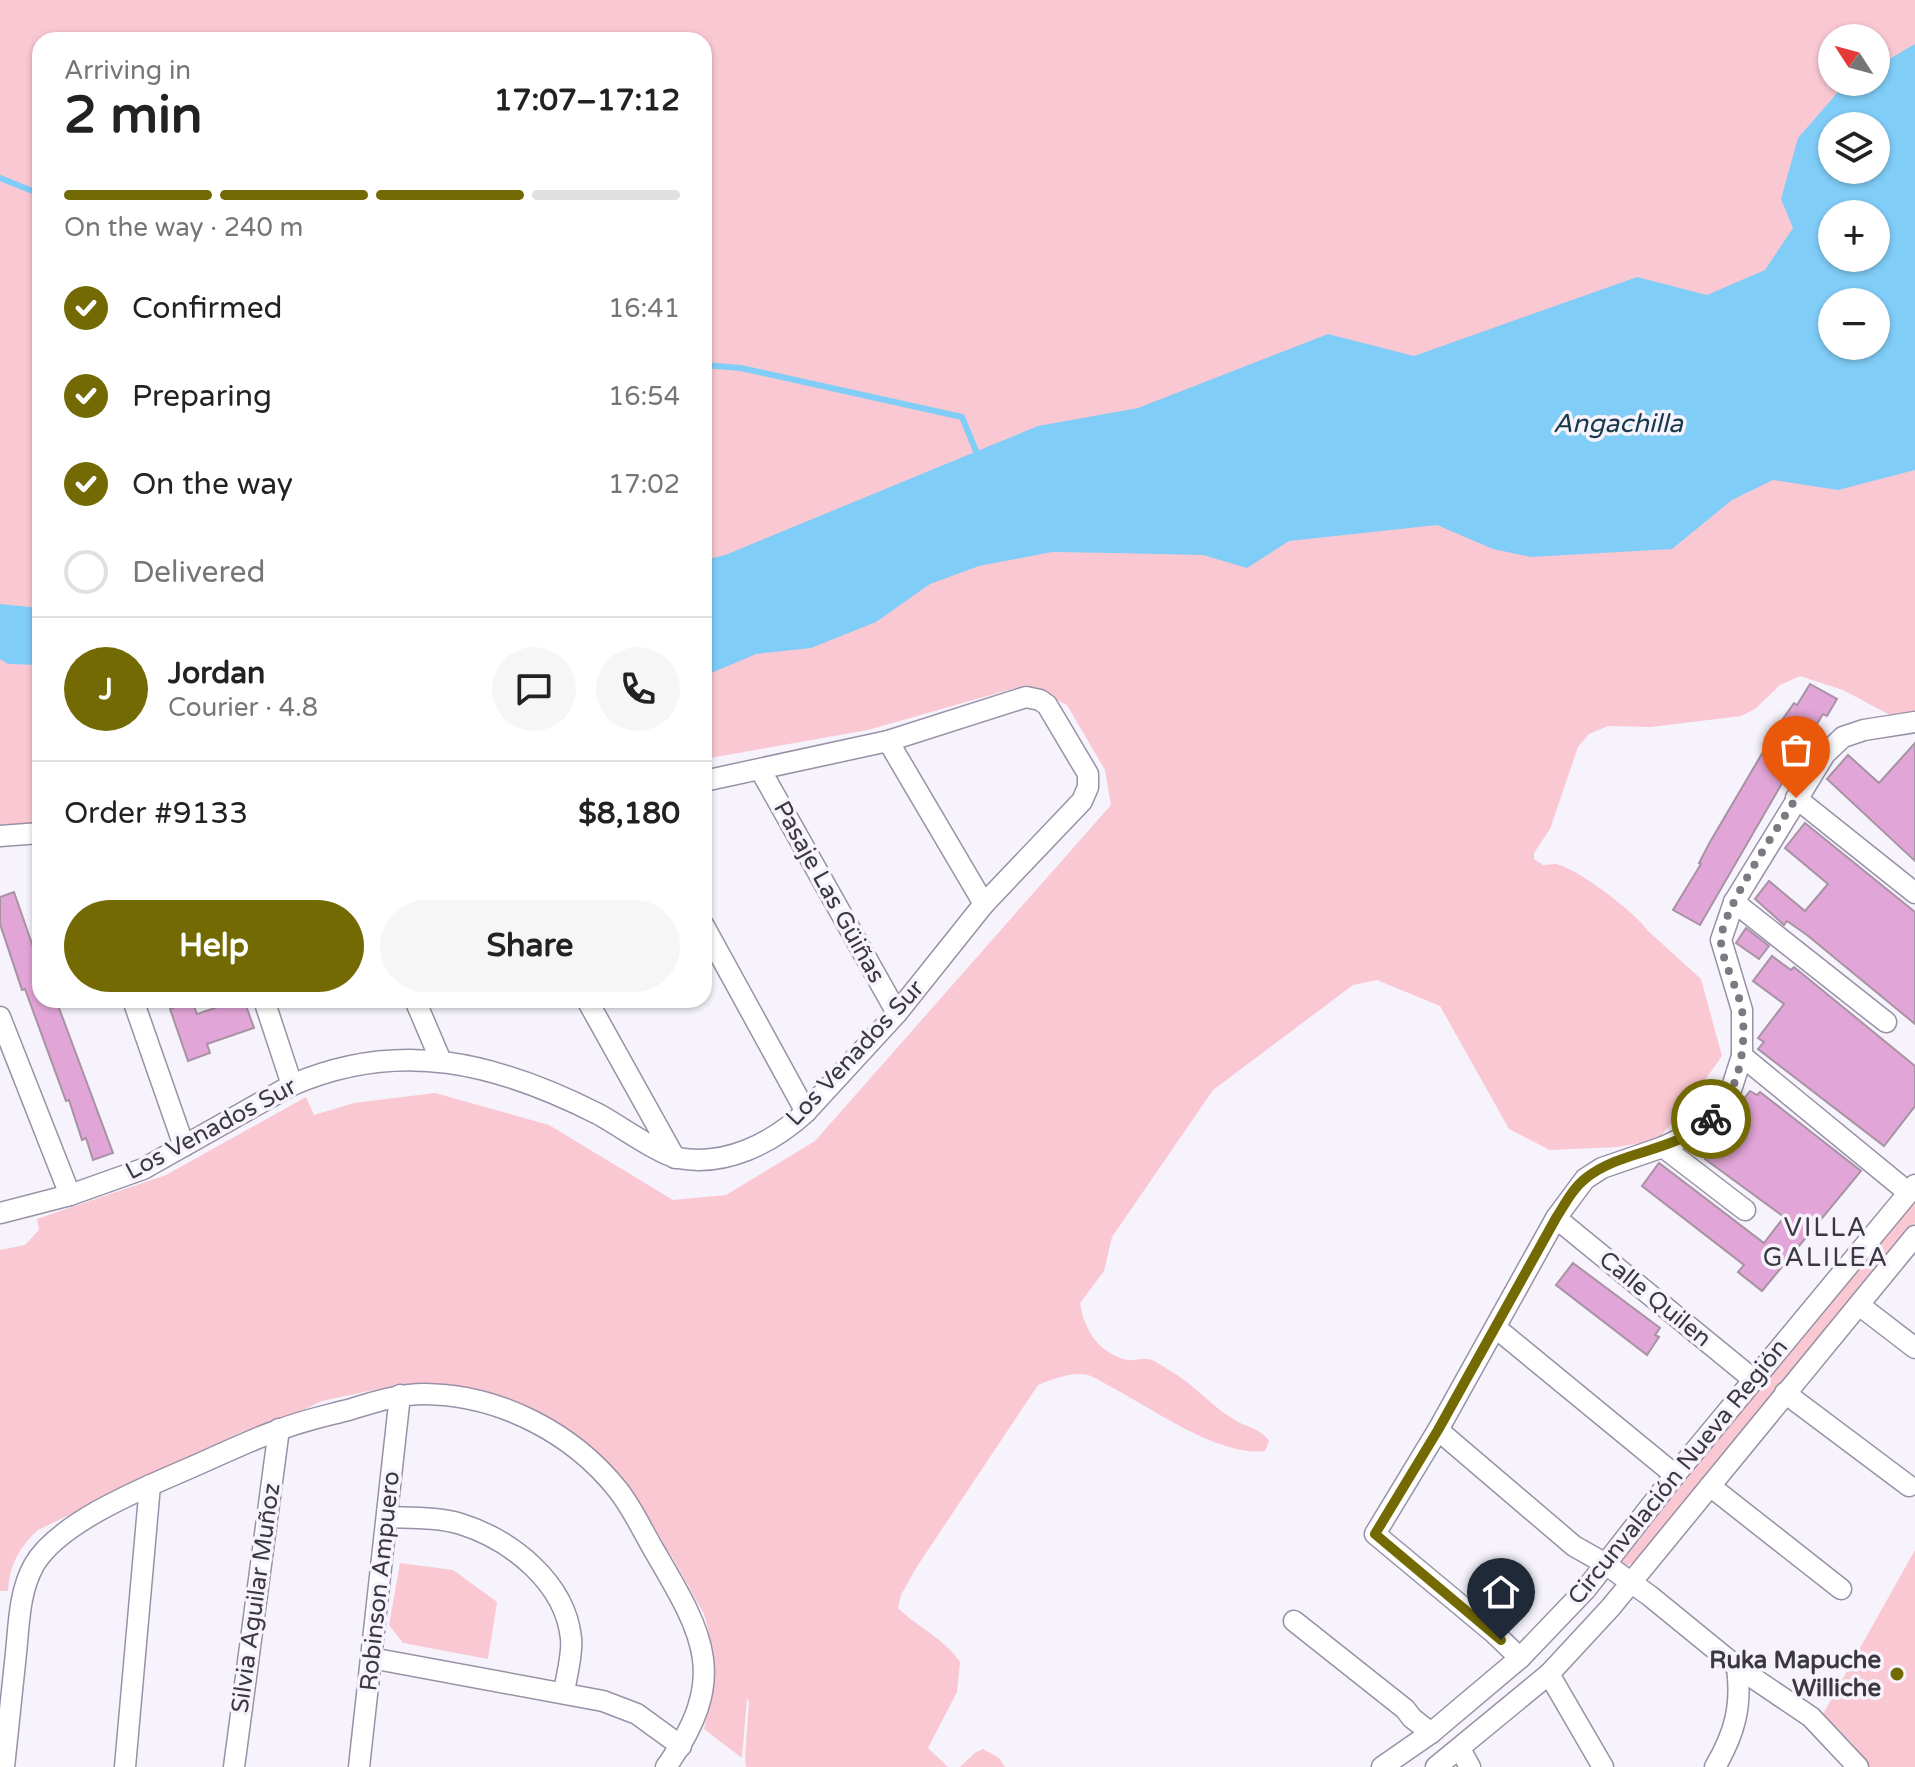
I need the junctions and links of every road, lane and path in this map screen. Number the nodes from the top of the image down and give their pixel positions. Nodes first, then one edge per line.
1 (1912, 727) edge
2 (888, 741) junction
3 (761, 771) junction
4 (712, 780) edge
5 (1796, 798) junction
6 (32, 834) edge
7 (0, 836) edge
8 (1915, 893) edge
9 (1734, 902) junction
10 (984, 904) junction
11 (712, 941) edge
12 (136, 1008) edge
13 (267, 1008) edge
14 (418, 1008) edge
15 (591, 1008) edge
16 (897, 1013) junction
17 (0, 1017) edge
18 (1886, 1022) dead end
19 (1742, 1056) junction
20 (441, 1061) junction
21 (292, 1085) junction
22 (806, 1112) junction
23 (184, 1146) junction
24 (1663, 1147) junction
25 (675, 1158) junction
26 (1912, 1189) edge
27 (70, 1195) junction
28 (1745, 1210) dead end
29 (0, 1213) edge
30 (1556, 1218) junction
31 (1915, 1236) edge
32 (1859, 1305) junction
33 (1496, 1328) junction
34 (1915, 1348) edge
35 (1754, 1380) junction
36 (1785, 1393) junction
37 (400, 1395) junction
38 (279, 1429) junction
39 (1438, 1430) junction
40 (1675, 1475) junction
41 (150, 1485) junction
42 (1710, 1486) junction
43 (1909, 1486) dead end
44 (387, 1517) junction
45 (1604, 1563) junction
46 (1631, 1582) junction
47 (1841, 1589) dead end
48 (1294, 1621) dead end
49 (371, 1658) junction
50 (1520, 1658) junction
51 (1737, 1667) junction
52 (1549, 1674) junction
53 (564, 1693) junction
54 (1431, 1733) junction
55 (681, 1746) junction
56 (1465, 1758) edge
57 (4, 1767) edge
58 (125, 1767) edge
59 (234, 1767) edge
60 (359, 1767) edge
61 (666, 1767) edge
62 (1382, 1767) edge
63 (1436, 1767) edge
64 (1603, 1767) edge
65 (1715, 1767) edge
66 (1858, 1767) edge

1 - 5 street
2 - 3 street, Los Venados Sur
2 - 10 street
2 - 10 street, Los Venados Sur
3 - 4 street, Los Venados Sur
3 - 16 street, Pasaje Las Güiñas
5 - 8 street
5 - 9 street
6 - 7 street
9 - 18 street
9 - 19 street
10 - 16 street, Los Venados Sur
11 - 22 street
12 - 23 street
13 - 21 street
14 - 20 street
15 - 25 street
16 - 22 street, Los Venados Sur
17 - 27 street
19 - 24 street
19 - 26 street
20 - 21 street, Los Venados Sur
20 - 25 street, Los Venados Sur
21 - 23 street, Los Venados Sur
22 - 25 street, Los Venados Sur
23 - 27 street, Los Venados Sur
24 - 28 street
24 - 30 street
26 - 35 street, Circunvalación Nueva Región
27 - 29 street, Los Venados Sur
30 - 33 street
30 - 35 street, Calle Quilen
31 - 32 street, Circunvalación Nueva Región
32 - 34 street
32 - 36 street, Circunvalación Nueva Región
33 - 39 street
33 - 40 street
35 - 40 street, Circunvalación Nueva Región
36 - 42 street, Circunvalación Nueva Región
36 - 43 street
37 - 38 street
37 - 44 street, Robinson Ampuero
37 - 55 street
38 - 41 street
38 - 59 street, Silvia Aguilar Muñoz
39 - 45 street
39 - 50 street
40 - 45 street, Circunvalación Nueva Región
41 - 57 street
41 - 58 street
42 - 46 street, Circunvalación Nueva Región
42 - 47 street
44 - 49 street, Robinson Ampuero
44 - 53 street
45 - 46 street
45 - 50 street, Circunvalación Nueva Región
46 - 51 street
46 - 52 street, Circunvalación Nueva Región
48 - 54 street
49 - 53 street
49 - 60 street, Robinson Ampuero
50 - 54 street, Circunvalación Nueva Región
51 - 65 street
51 - 66 street
52 - 56 street, Circunvalación Nueva Región
52 - 64 street
53 - 55 street
54 - 62 street, Circunvalación Nueva Región
55 - 61 street
56 - 63 street, Circunvalación Nueva Región

